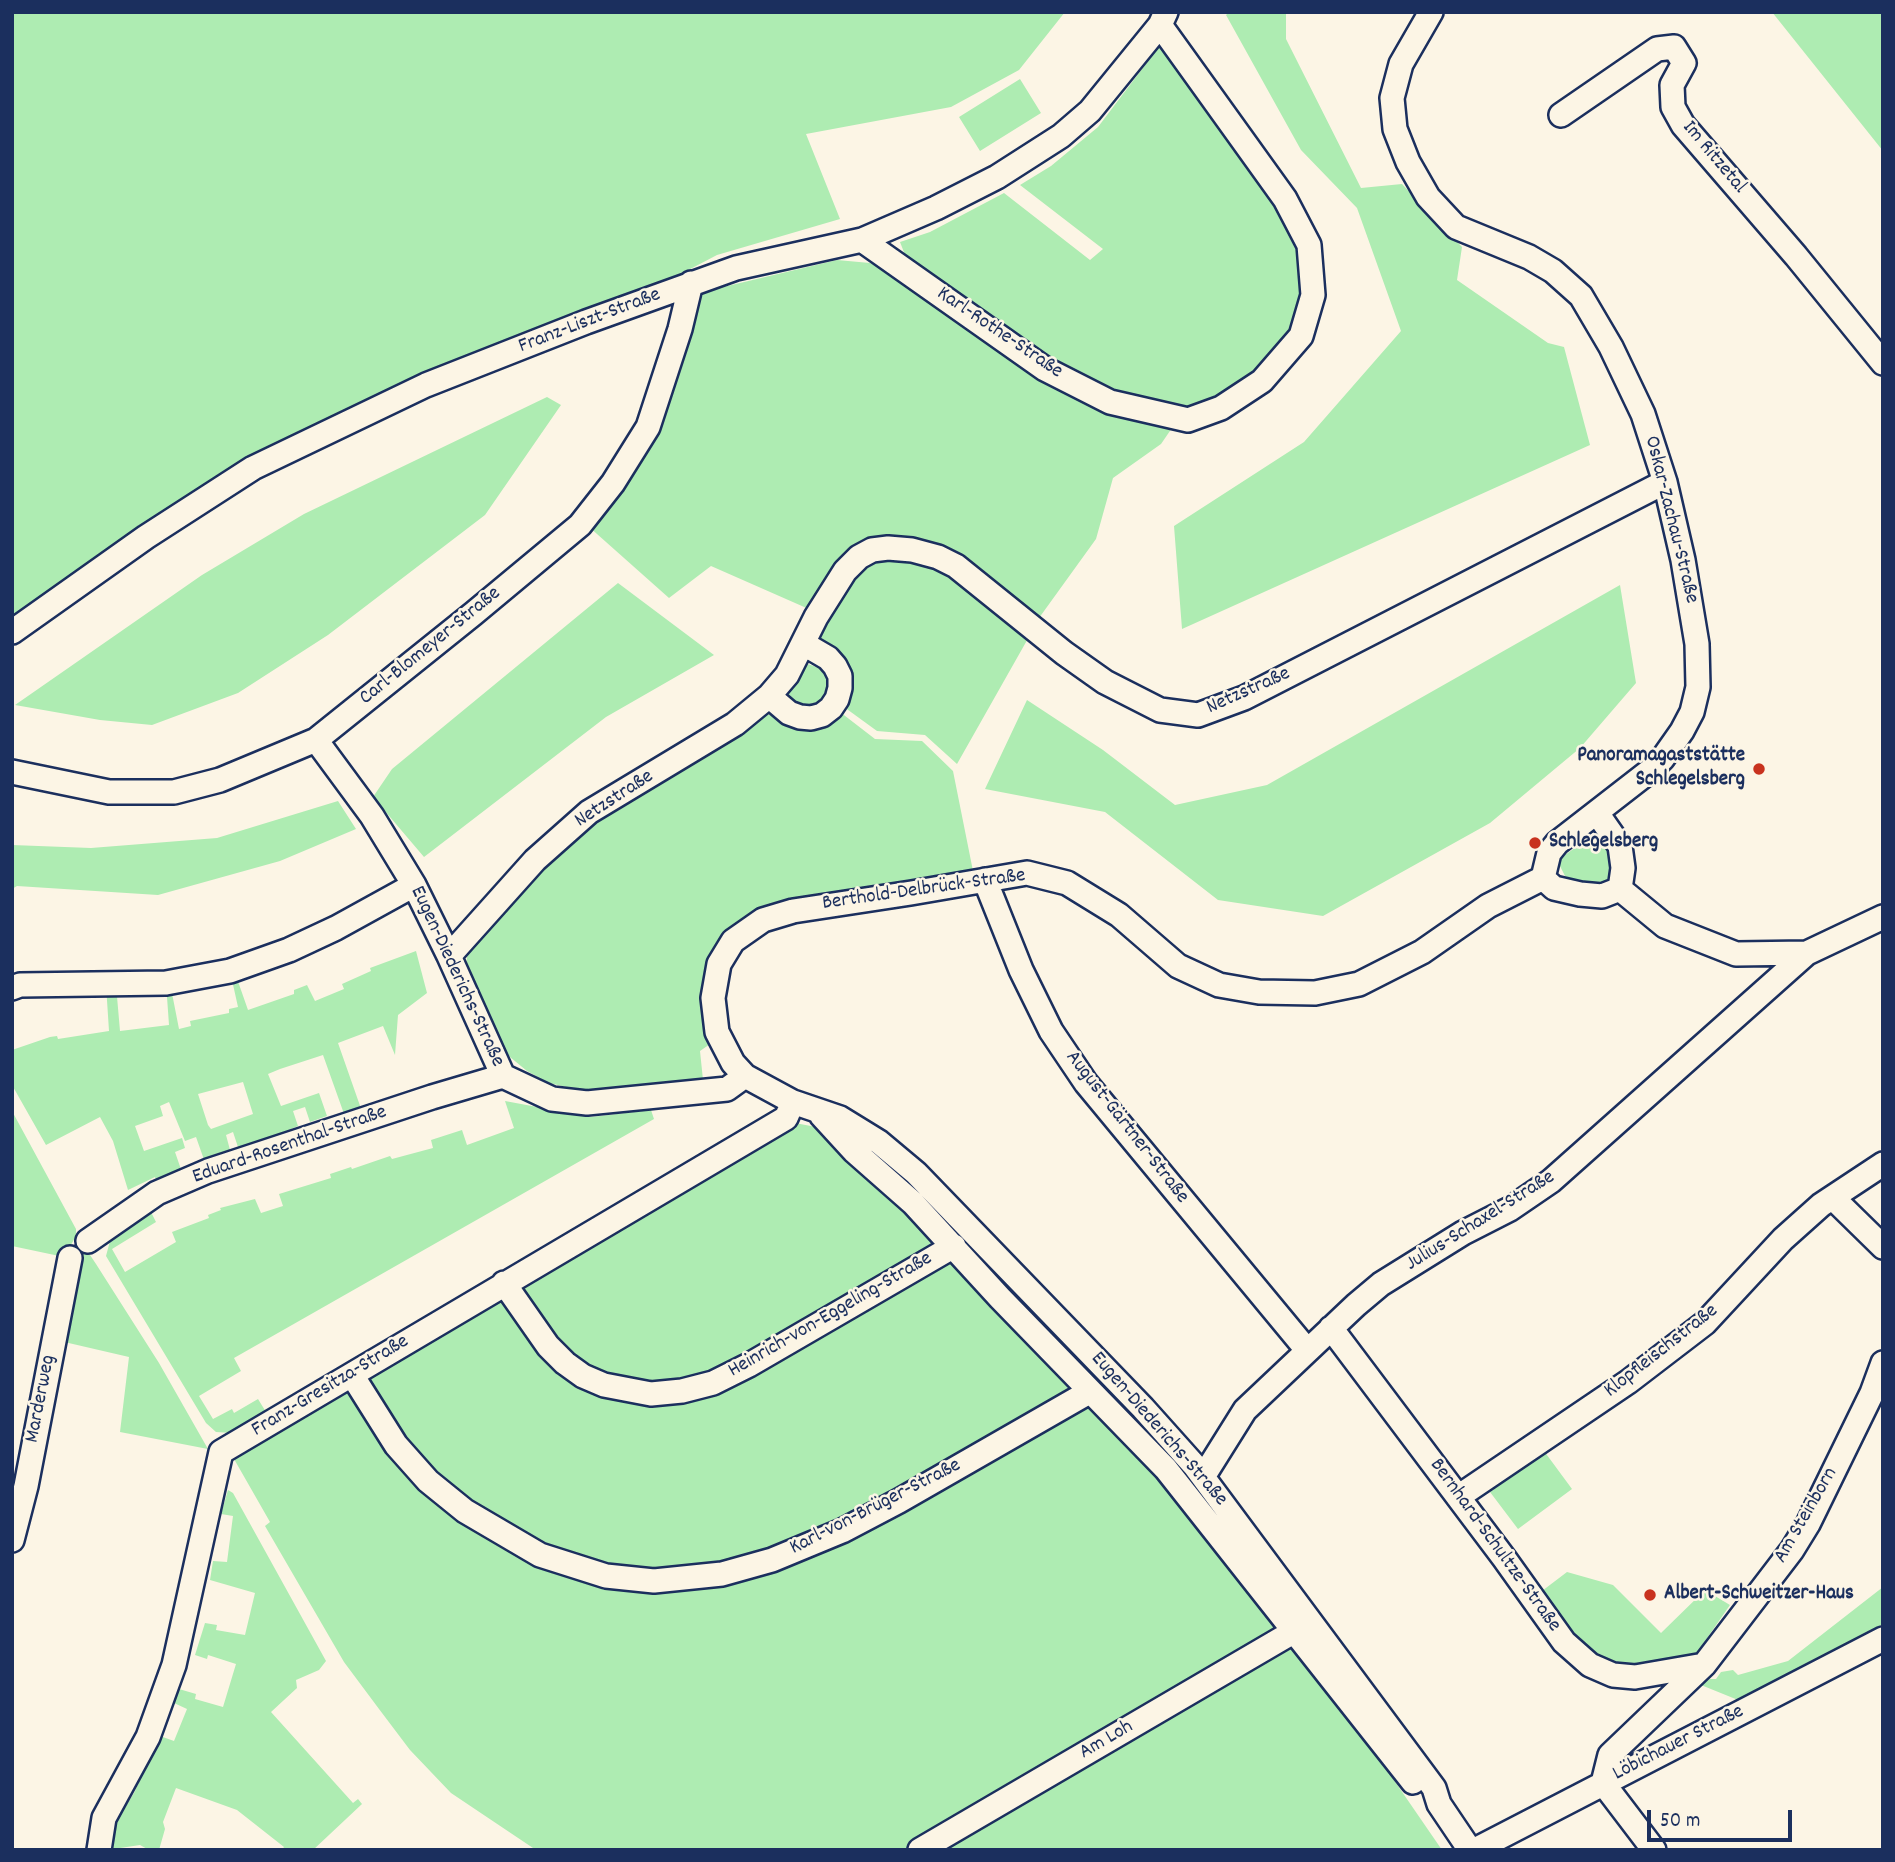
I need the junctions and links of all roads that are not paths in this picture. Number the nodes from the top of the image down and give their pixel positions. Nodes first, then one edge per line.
1 (1184, 12) edge
2 (1431, 12) edge
3 (1163, 19) edge
4 (1561, 115) dead end
5 (862, 240) junction
6 (691, 283) junction
7 (1883, 362) edge
8 (1665, 482) junction
9 (12, 632) edge
10 (804, 644) junction
11 (769, 696) junction
12 (316, 740) junction
13 (12, 772) edge
14 (1597, 813) junction
15 (1543, 878) junction
16 (985, 880) junction
17 (414, 884) junction
18 (1620, 888) junction
19 (1883, 917) edge
20 (1807, 953) junction
21 (449, 956) junction
22 (12, 988) edge
23 (503, 1076) junction
24 (745, 1076) junction
25 (793, 1102) junction
26 (819, 1112) junction
27 (1883, 1164) edge
28 (1834, 1199) junction
29 (88, 1241) dead end
30 (954, 1246) junction
31 (1883, 1247) edge
32 (70, 1258) dead end
33 (504, 1283) junction
34 (1331, 1328) junction
35 (1307, 1350) junction
36 (1883, 1363) edge
37 (352, 1375) junction
38 (1089, 1392) junction
39 (1203, 1477) junction
40 (1458, 1497) junction
41 (12, 1540) edge
42 (1293, 1632) junction
43 (1883, 1639) edge
44 (1704, 1665) junction
45 (1603, 1783) junction
46 (1439, 1804) junction
47 (99, 1850) edge
48 (920, 1850) edge
49 (1469, 1850) edge
50 (1475, 1850) edge
51 (1654, 1850) edge

1 - 3 street
2 - 8 street, Oskar-Zachau-Straße
3 - 5 street, Franz-Liszt-Straße
3 - 5 street, Karl-Rothe-Straße
4 - 7 street, Im Ritzetal
5 - 6 street, Franz-Liszt-Straße
6 - 9 street, Franz-Liszt-Straße
6 - 12 street, Carl-Blomeyer-Straße
8 - 10 street, Netzstraße
8 - 14 street, Oskar-Zachau-Straße
10 - 11 street, Netzstraße
10 - 11 street
11 - 21 street, Netzstraße
12 - 13 street, Carl-Blomeyer-Straße
12 - 17 street, Eugen-Diederichs-Straße
14 - 15 street
14 - 18 street
15 - 16 street, Berthold-Delbrück-Straße
15 - 18 street
16 - 24 street, Berthold-Delbrück-Straße
16 - 35 street, August-Gärtner-Straße
17 - 21 street, Eugen-Diederichs-Straße
17 - 22 street
18 - 20 street
19 - 20 street
20 - 34 street, Julius-Schaxel-Straße
21 - 23 street, Eugen-Diederichs-Straße
23 - 24 street, Eugen-Diederichs-Straße
23 - 29 street, Eduard-Rosenthal-Straße
24 - 25 street, Eugen-Diederichs-Straße
25 - 26 street, Eugen-Diederichs-Straße
25 - 33 street, Franz-Gresitza-Straße
26 - 30 street, Eugen-Diederichs-Straße
26 - 39 street, Eugen-Diederichs-Straße
27 - 28 street, Klopfleischstraße
28 - 31 street
28 - 40 street, Klopfleischstraße
30 - 33 street, Heinrich-von-Eggeling-Straße
30 - 38 street, Eugen-Diederichs-Straße
32 - 41 street, Marderweg
33 - 37 street, Franz-Gresitza-Straße
34 - 35 street, Julius-Schaxel-Straße
34 - 40 street, Bernhard-Schultze-Straße
35 - 39 street, Julius-Schaxel-Straße
36 - 44 street, Am Steinborn
37 - 38 street, Karl-von-Brüger-Straße
37 - 47 street, Franz-Gresitza-Straße
38 - 42 street, Eugen-Diederichs-Straße
39 - 46 street, Eugen-Diederichs-Straße
40 - 44 street, Bernhard-Schultze-Straße
42 - 46 street, Eugen-Diederichs-Straße
42 - 48 street, Am Loh
43 - 45 street, Löbichauer Straße
44 - 45 street, Am Steinborn
45 - 50 street, Löbichauer Straße
45 - 51 street
46 - 49 street, Eugen-Diederichs-Straße

